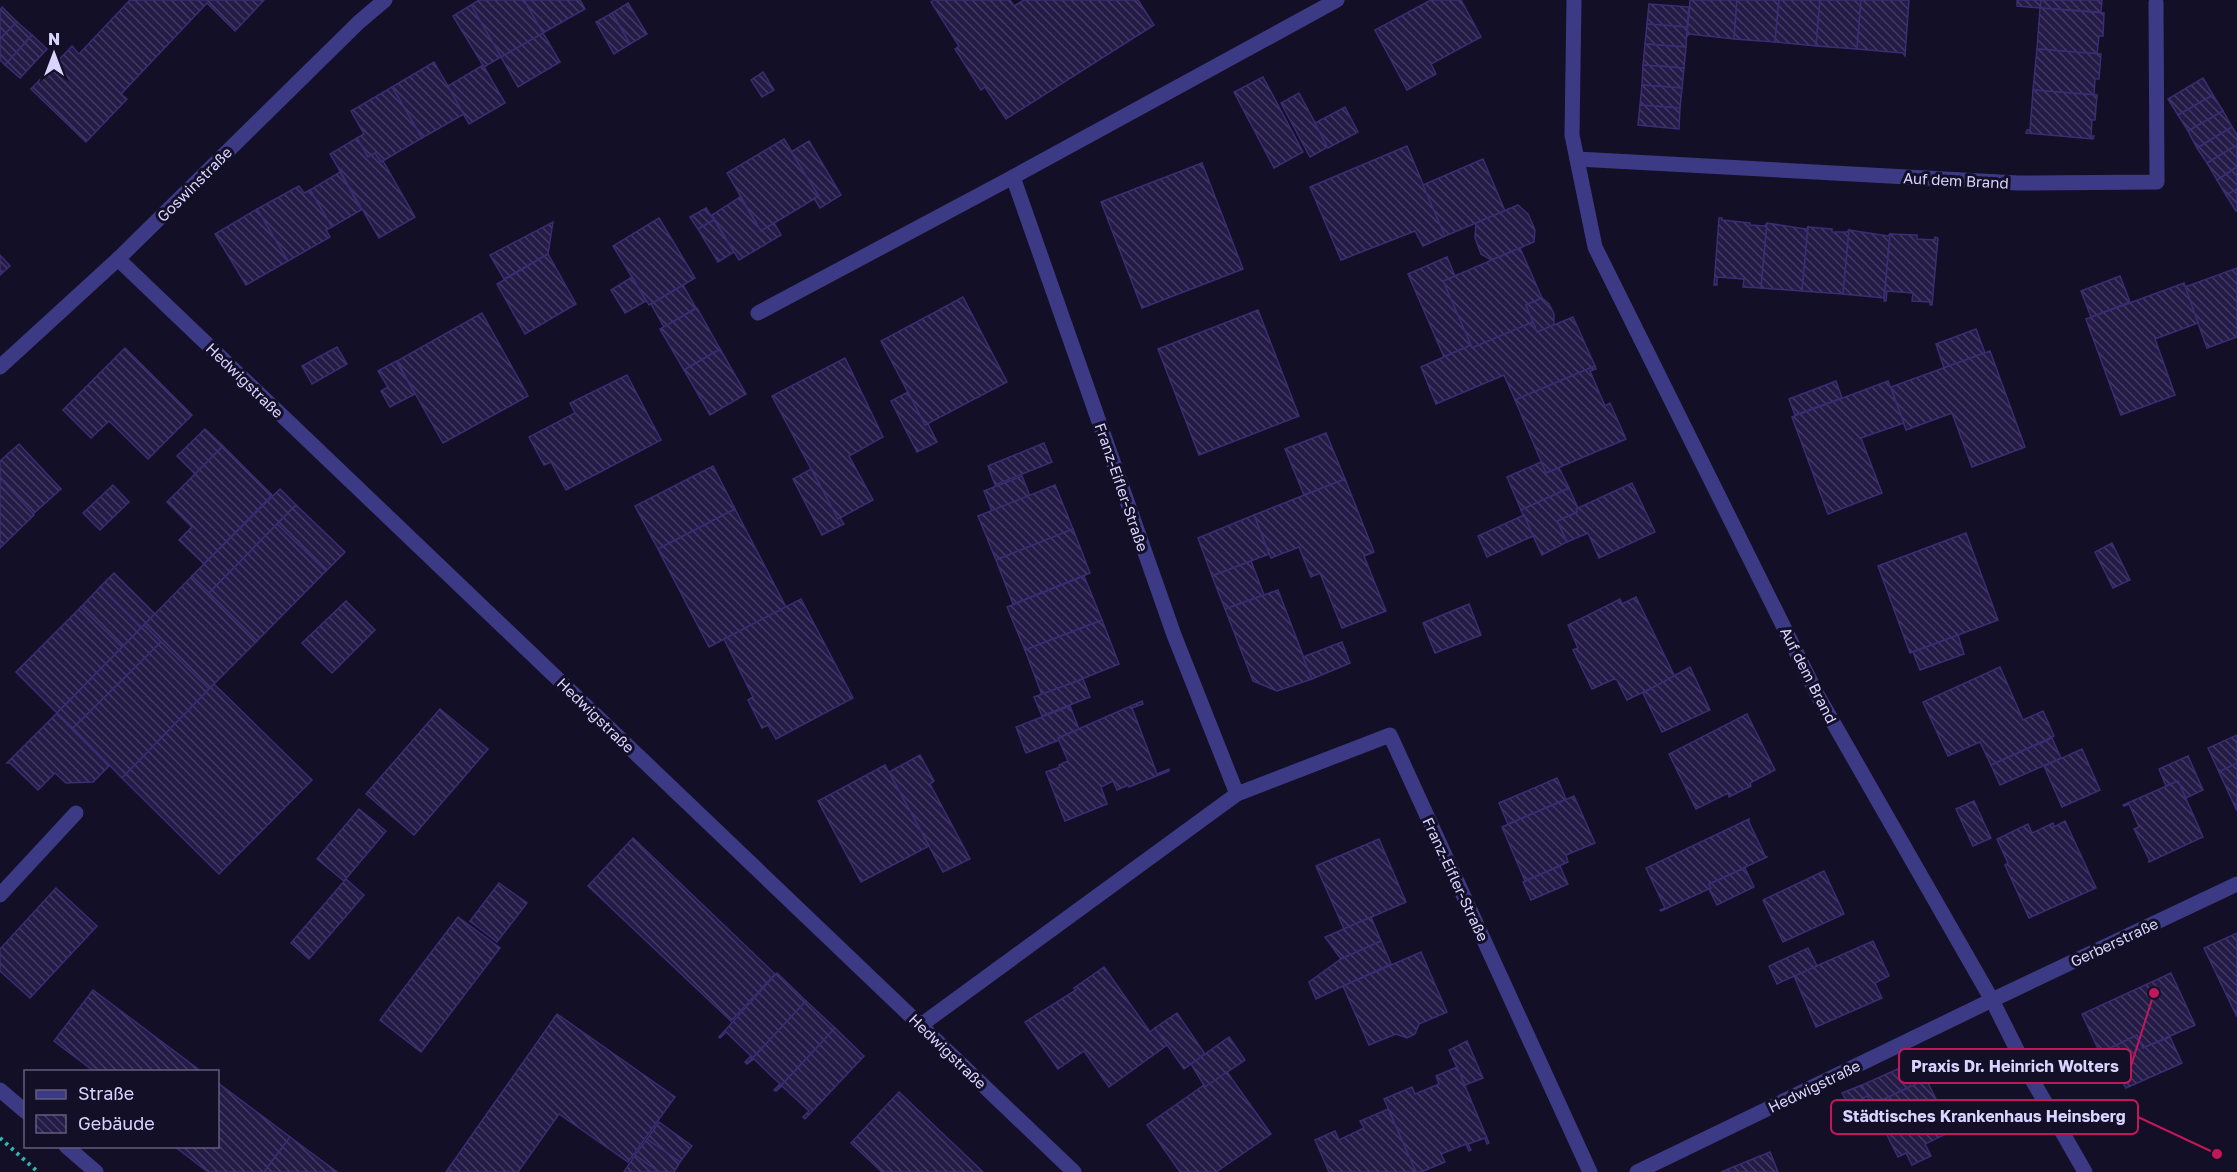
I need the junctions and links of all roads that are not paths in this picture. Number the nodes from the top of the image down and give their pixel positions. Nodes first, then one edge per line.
1 (385, 0) edge
2 (1337, 0) edge
3 (1574, 0) edge
4 (2156, 3) dead end
5 (1577, 159) junction
6 (1013, 177) junction
7 (118, 259) junction
8 (758, 313) dead end
9 (0, 367) edge
10 (1237, 794) junction
11 (76, 813) dead end
12 (2237, 884) edge
13 (0, 895) edge
14 (1992, 1000) junction
15 (921, 1025) junction
16 (0, 1092) edge
17 (24, 1110) edge
18 (68, 1148) edge
19 (96, 1172) edge
20 (1074, 1172) edge
21 (1590, 1172) edge
22 (1637, 1172) edge
23 (2085, 1172) edge

1 - 7 street, Goswinstraße
2 - 6 street
3 - 5 street, Auf dem Brand
4 - 5 street, Auf dem Brand
5 - 14 street, Auf dem Brand
6 - 8 street
6 - 10 street, Franz-Eifler-Straße
7 - 9 street, Goswinstraße
7 - 15 street, Hedwigstraße
10 - 15 street, Franz-Eifler-Straße
10 - 21 street, Franz-Eifler-Straße
11 - 13 street
12 - 14 street, Gerberstraße
14 - 22 street, Hedwigstraße
14 - 23 street, Auf dem Brand
15 - 20 street, Hedwigstraße
16 - 17 street
18 - 19 street

